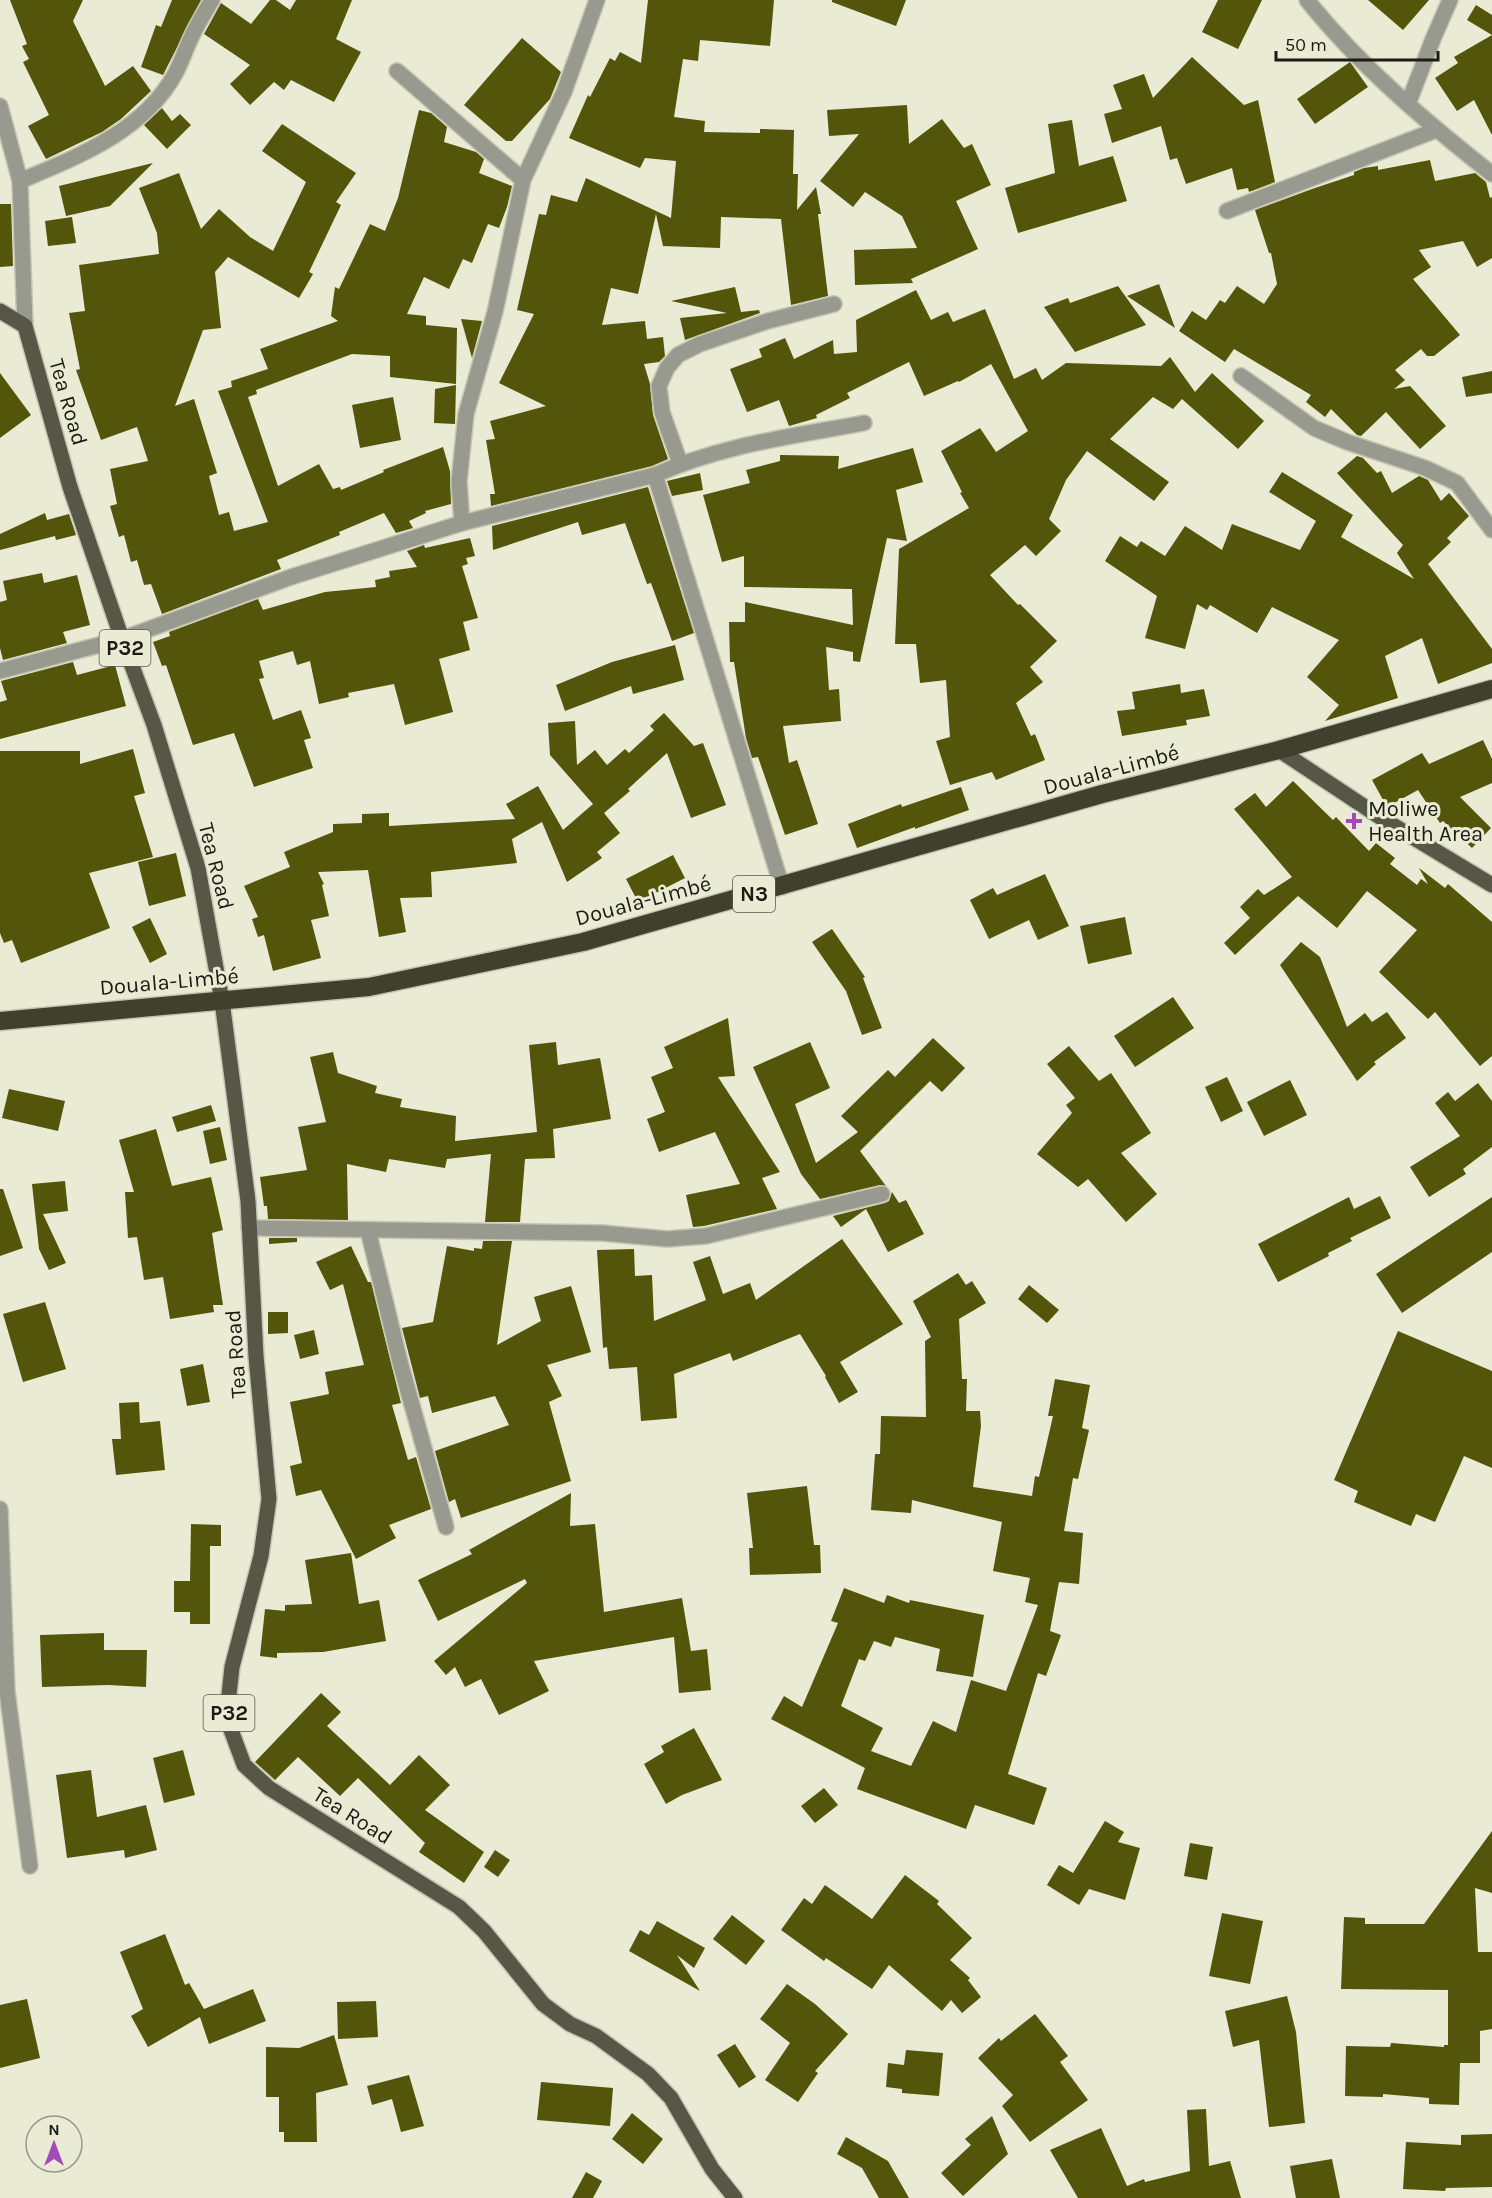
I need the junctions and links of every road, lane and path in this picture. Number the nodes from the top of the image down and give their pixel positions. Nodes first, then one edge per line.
1 (212, 0) edge
2 (597, 0) edge
3 (1307, 0) edge
4 (1450, 0) edge
5 (397, 71) dead end
6 (1408, 104) junction
7 (0, 106) edge
8 (1437, 130) junction
9 (1492, 174) edge
10 (524, 180) junction
11 (20, 182) junction
12 (1227, 211) dead end
13 (834, 304) dead end
14 (0, 311) edge
15 (25, 326) junction
16 (1240, 376) dead end
17 (864, 423) dead end
18 (680, 464) junction
19 (655, 474) junction
20 (462, 524) junction
21 (1492, 530) edge
22 (122, 639) junction
23 (0, 671) edge
24 (1492, 689) edge
25 (1279, 750) junction
26 (1492, 885) edge
27 (782, 886) junction
28 (222, 1001) junction
29 (0, 1021) edge
30 (882, 1194) dead end
31 (249, 1227) junction
32 (368, 1230) junction
33 (0, 1509) edge
34 (446, 1527) dead end
35 (30, 1866) dead end
36 (735, 2198) edge

1 - 11 street
2 - 10 street
3 - 6 street
4 - 6 street
5 - 10 street
6 - 8 street
7 - 11 street
8 - 9 street
8 - 12 street
10 - 20 street
11 - 15 street
13 - 18 street
14 - 15 main road
15 - 22 main road, Tea Road / P32
16 - 21 street
17 - 18 street
18 - 19 street
19 - 20 street
19 - 27 street
20 - 22 street
22 - 23 street
22 - 28 main road, Tea Road / P32
24 - 25 highway, Douala-Limbé / N3
25 - 26 main road
25 - 27 highway, Douala-Limbé / N3
27 - 28 highway, Douala-Limbé / N3
28 - 29 highway, Douala-Limbé / N3
28 - 31 main road, Tea Road / P32
30 - 32 street
31 - 32 street
31 - 36 main road, Tea Road / P32
32 - 34 street
33 - 35 street

